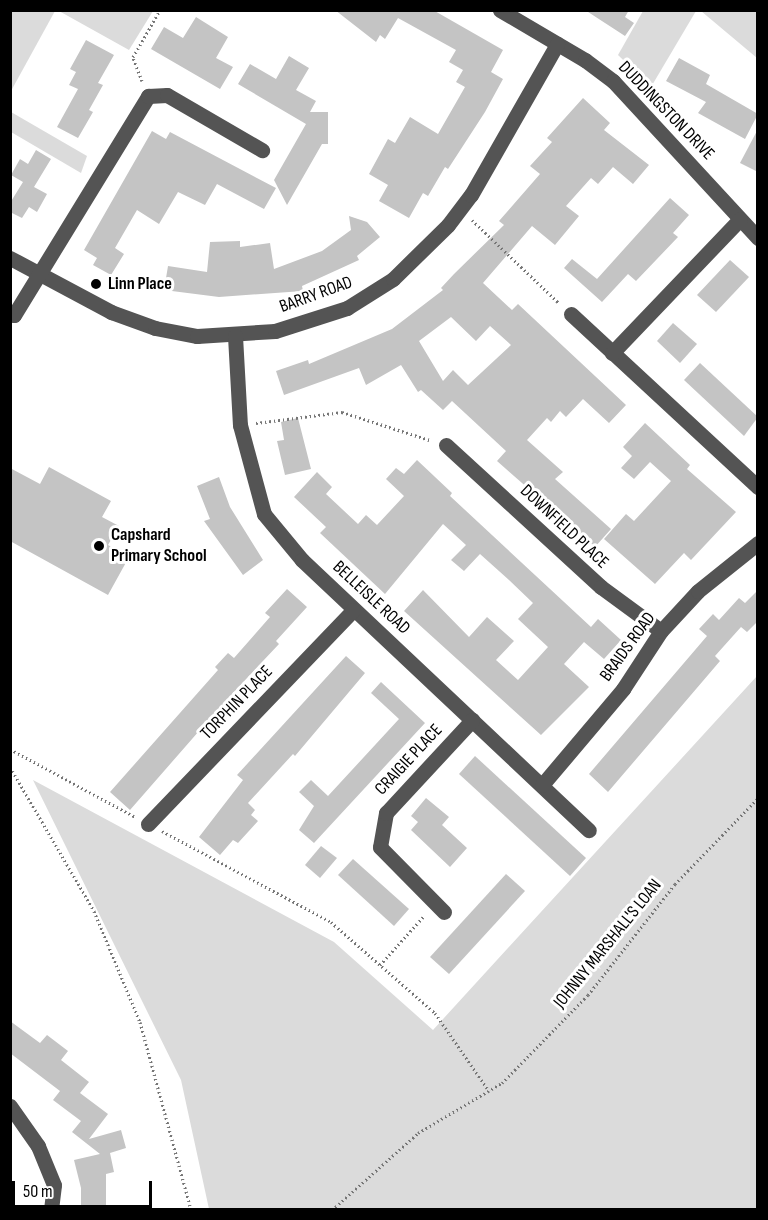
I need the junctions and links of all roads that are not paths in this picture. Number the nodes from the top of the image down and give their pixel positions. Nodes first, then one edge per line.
1 (501, 10) edge
2 (557, 44) junction
3 (262, 150) dead end
4 (740, 219) junction
5 (758, 238) edge
6 (10, 258) edge
7 (36, 273) junction
8 (10, 314) edge
9 (571, 314) road end
10 (235, 336) junction
11 (612, 353) junction
12 (446, 445) road end
13 (758, 486) edge
14 (758, 543) edge
15 (353, 610) junction
16 (661, 631) junction
17 (472, 720) junction
18 (542, 785) junction
19 (148, 824) road end
20 (589, 830) dead end
21 (440, 908) road end
22 (10, 1106) edge
23 (51, 1209) edge

1 - 2 street, DUDDINGSTON DRIVE
2 - 4 street, DUDDINGSTON DRIVE
2 - 10 street, BARRY ROAD
3 - 7 street
4 - 5 street, DUDDINGSTON DRIVE
4 - 11 street
6 - 7 street, BARRY ROAD
7 - 8 street
7 - 10 street, BARRY ROAD
9 - 11 street
10 - 15 street, BELLEISLE ROAD
11 - 13 street
12 - 16 street, DOWNFIELD PLACE
14 - 16 street, BRAIDS ROAD
15 - 17 street, BELLEISLE ROAD
15 - 19 street, TORPHIN PLACE
16 - 18 street, BRAIDS ROAD
17 - 18 street, BELLEISLE ROAD
17 - 21 street, CRAIGIE PLACE
18 - 20 street, BELLEISLE ROAD
22 - 23 street

